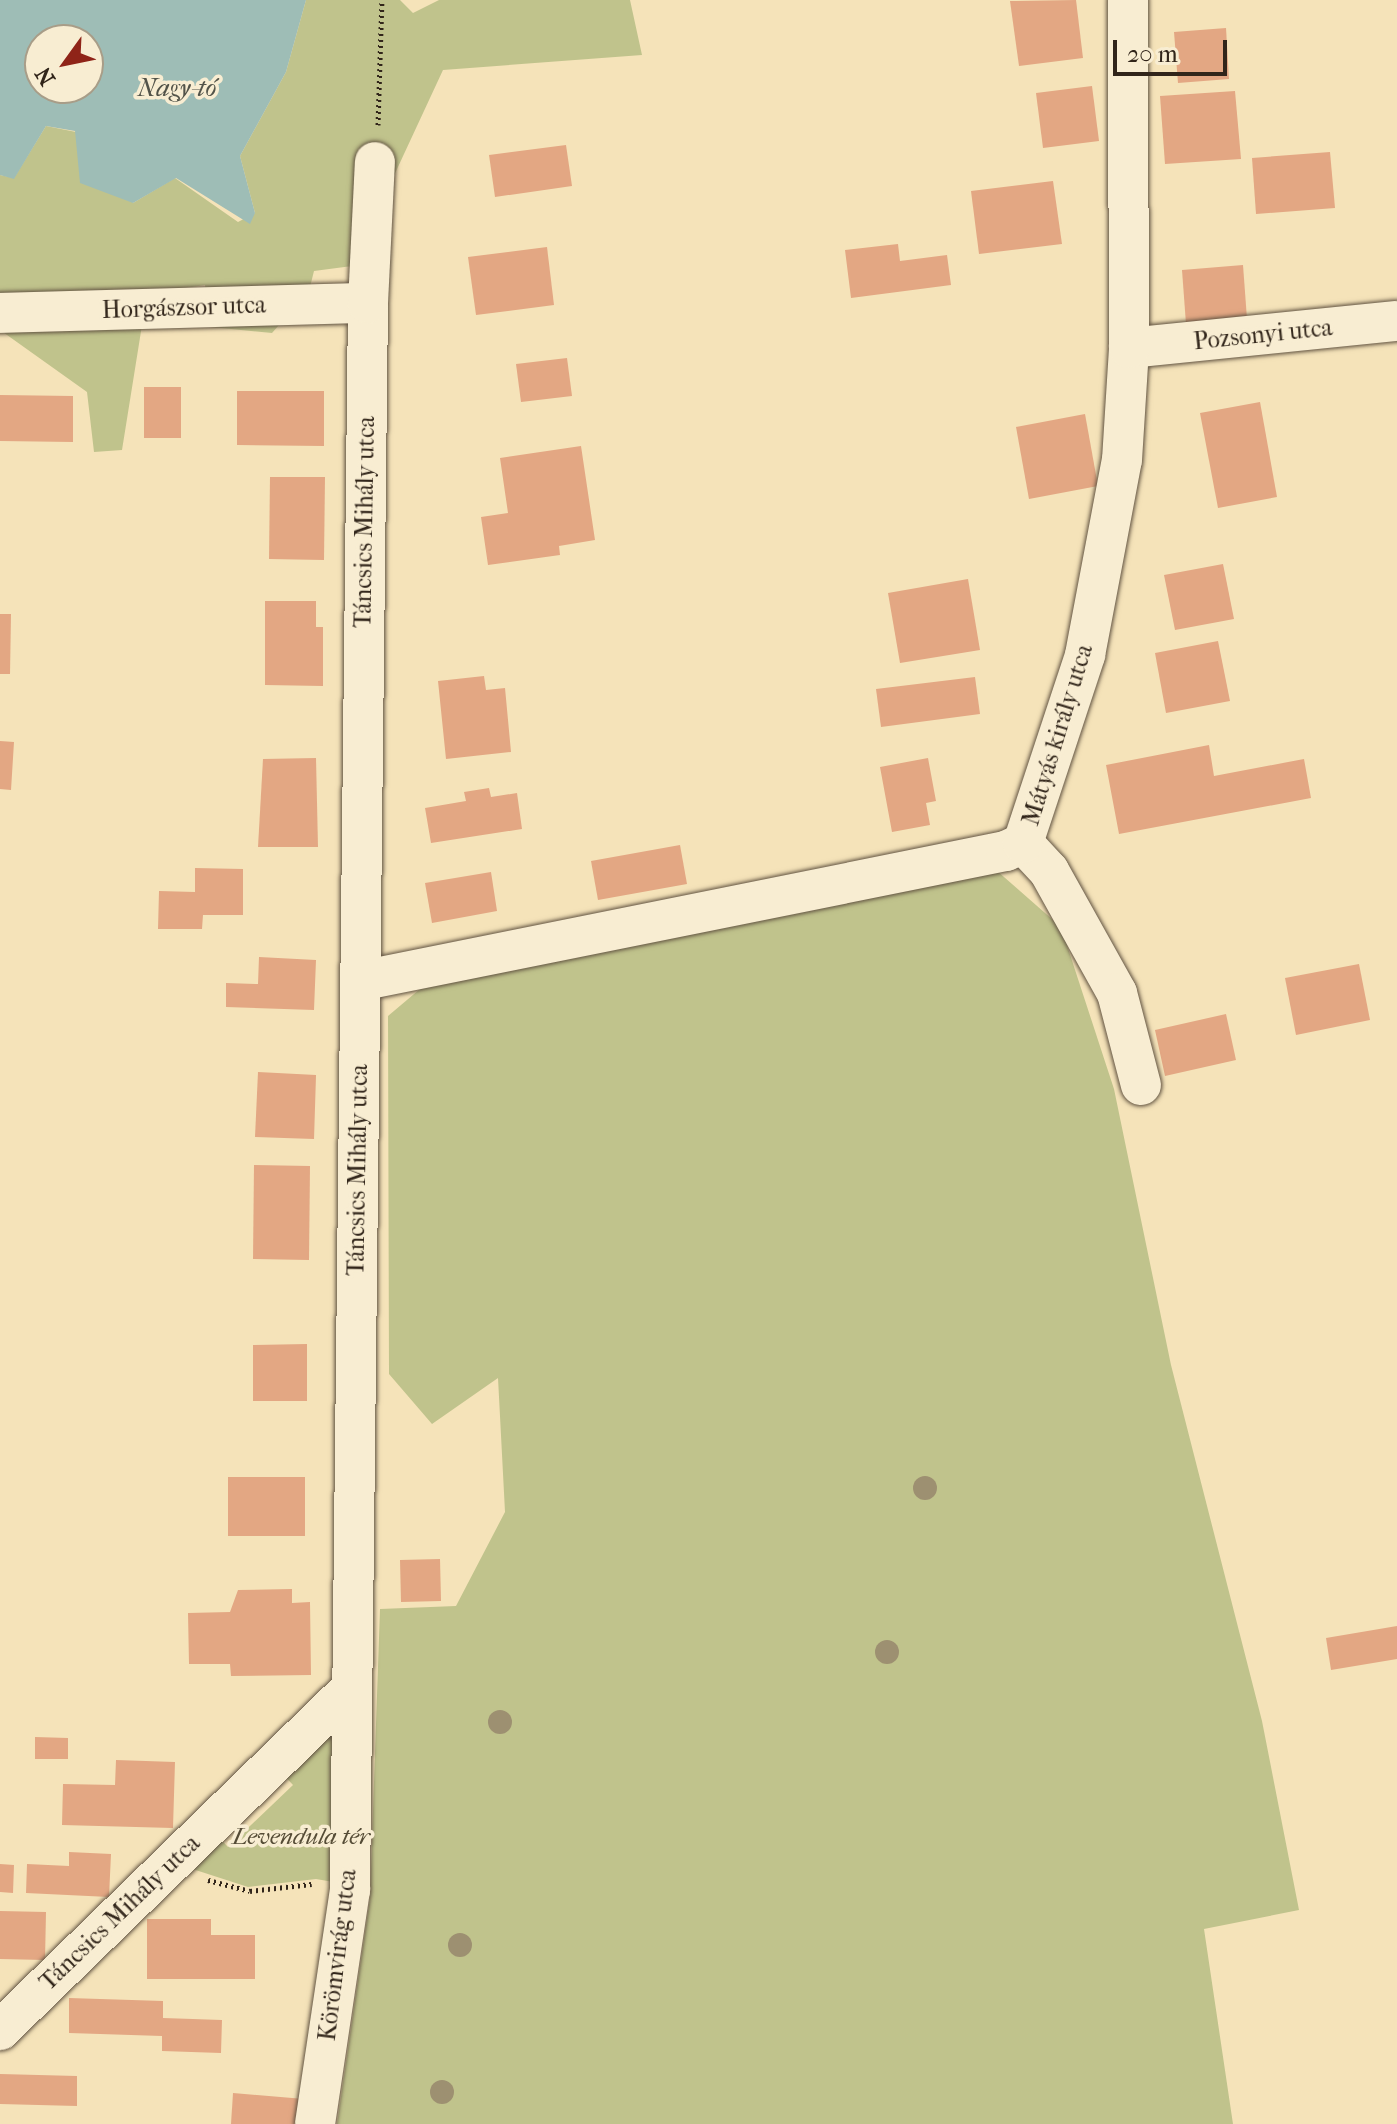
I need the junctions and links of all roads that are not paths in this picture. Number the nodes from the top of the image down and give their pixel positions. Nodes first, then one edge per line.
1 (1128, 0) edge
2 (375, 162) road end
3 (368, 303) junction
4 (0, 313) edge
5 (1397, 321) edge
6 (1129, 348) junction
7 (1023, 843) junction
8 (360, 981) junction
9 (1141, 1085) dead end
10 (351, 1689) junction
11 (0, 2030) edge
12 (315, 2124) edge

1 - 6 street, Mátyás király utca
2 - 3 street, Táncsics Mihály utca
3 - 4 street, Horgászsor utca
3 - 8 street, Táncsics Mihály utca
5 - 6 street, Pozsonyi utca
6 - 7 street, Mátyás király utca
7 - 8 street, Mátyás király utca
7 - 9 street
8 - 10 street, Táncsics Mihály utca
10 - 11 street, Táncsics Mihály utca
10 - 12 street, Körömvirág utca

